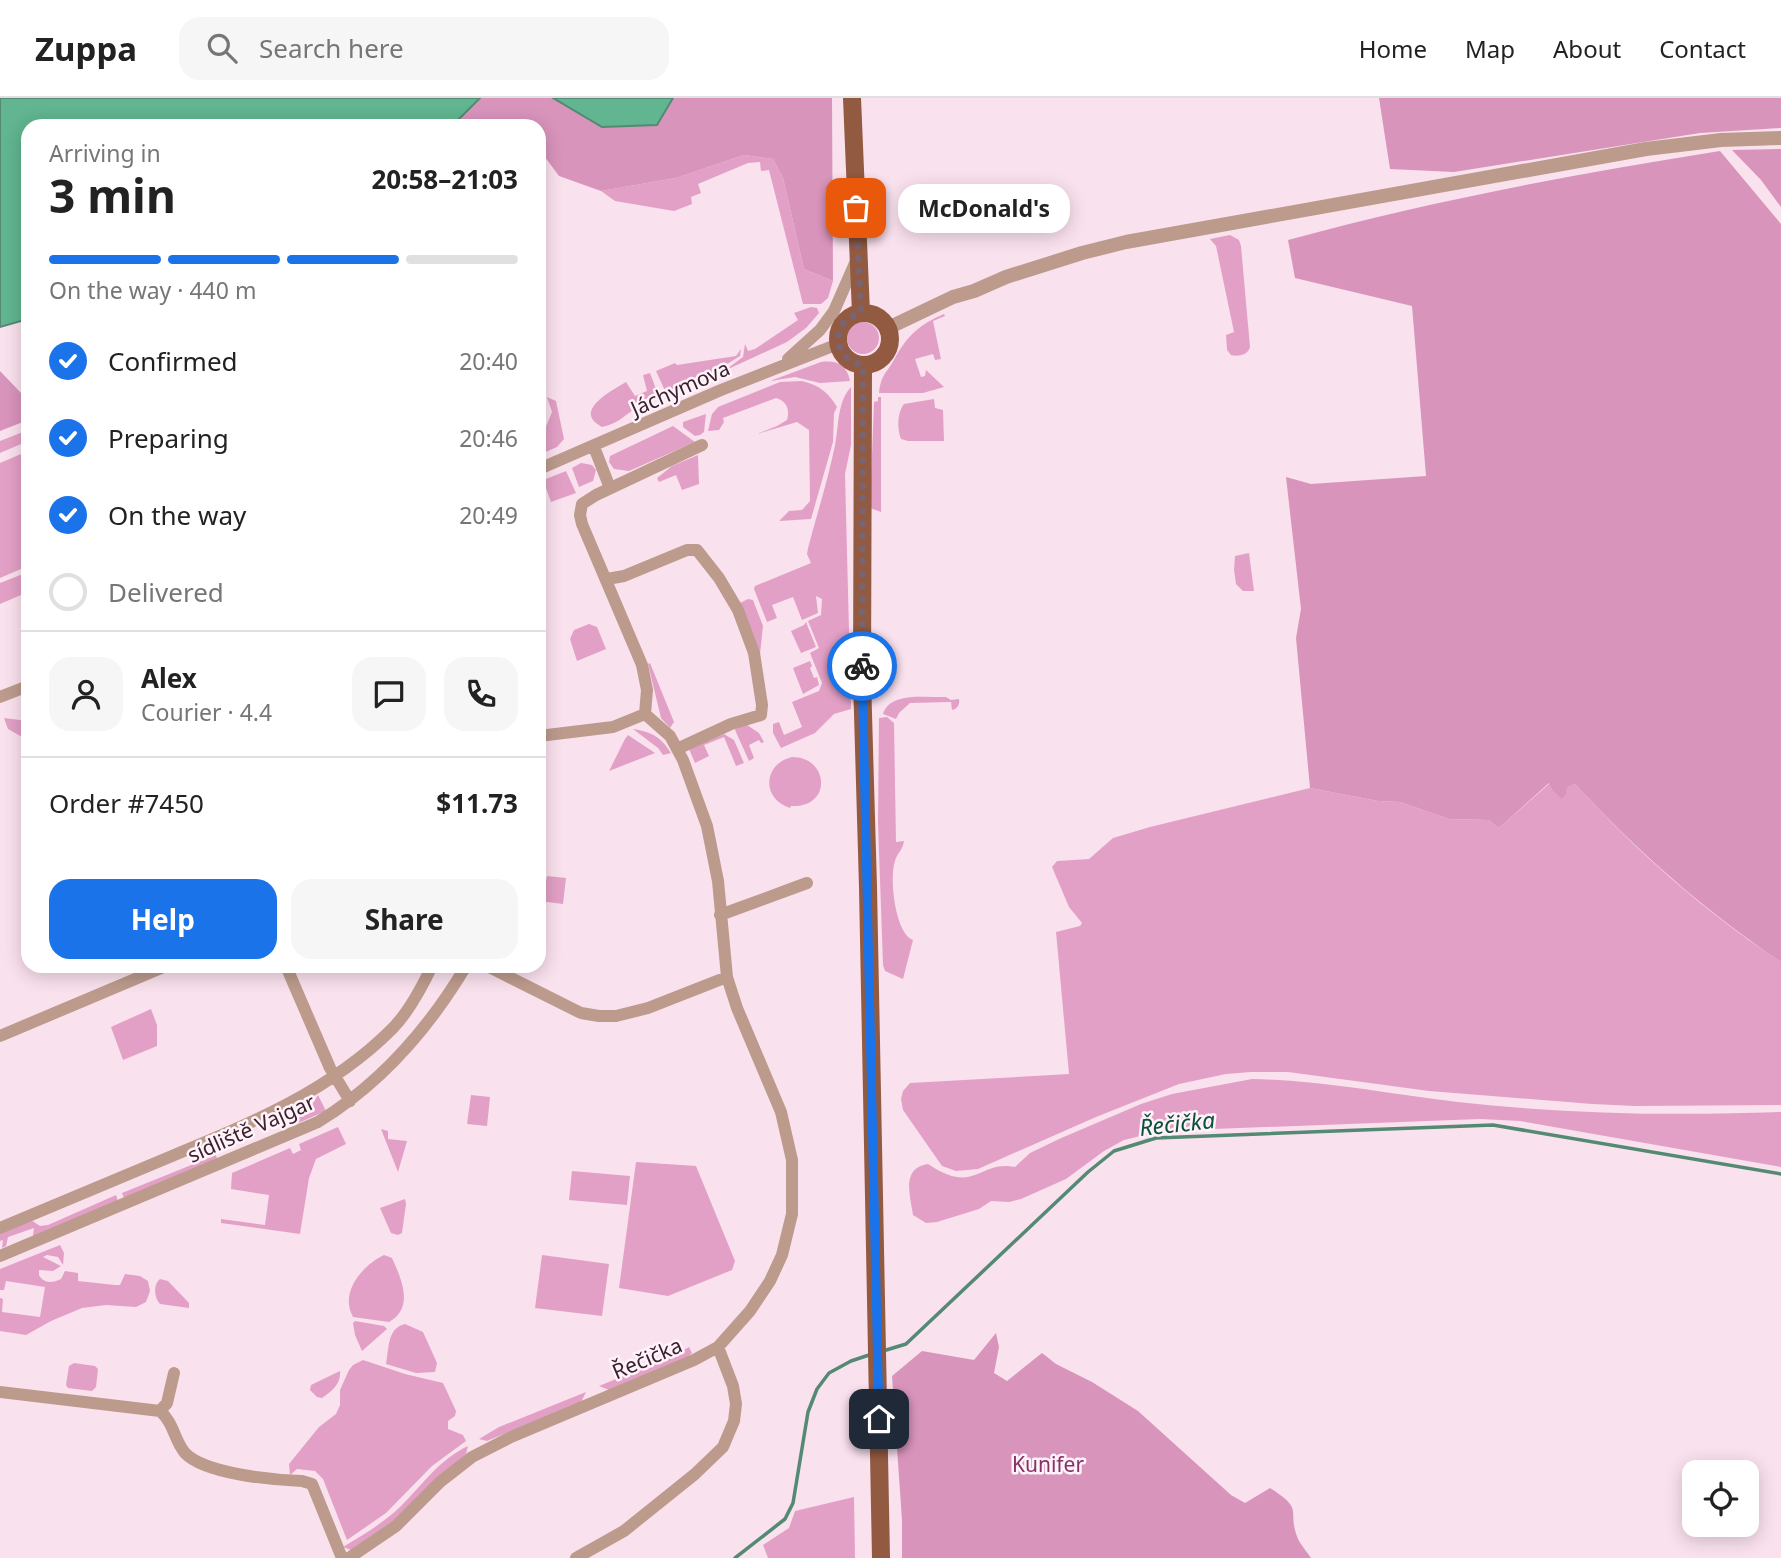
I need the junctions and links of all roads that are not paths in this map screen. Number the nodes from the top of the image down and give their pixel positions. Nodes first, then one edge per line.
1 (852, 98) edge
2 (1781, 138) edge
3 (858, 254) junction
4 (861, 313) junction
5 (888, 328) junction
6 (838, 344) junction
7 (863, 365) junction
8 (780, 366) junction
9 (702, 445) dead end
10 (594, 447) junction
11 (546, 466) edge
12 (610, 488) junction
13 (607, 579) junction
14 (21, 689) edge
15 (0, 697) edge
16 (645, 714) junction
17 (546, 735) edge
18 (677, 749) junction
19 (807, 883) dead end
20 (720, 915) junction
21 (149, 973) edge
22 (289, 973) edge
23 (429, 973) edge
24 (462, 973) edge
25 (501, 973) edge
26 (727, 977) junction
27 (0, 1036) edge
28 (335, 1078) junction
29 (350, 1101) junction
30 (0, 1228) edge
31 (0, 1256) edge
32 (718, 1348) junction
33 (174, 1373) dead end
34 (0, 1392) edge
35 (160, 1411) junction
36 (342, 1558) edge
37 (349, 1558) edge
38 (576, 1558) edge
39 (881, 1558) edge

1 - 3 main road
2 - 5 street
3 - 4 main road
3 - 8 street
4 - 5 main road
4 - 6 main road
5 - 7 main road
6 - 7 main road
6 - 8 street, Jáchymova
7 - 39 main road
8 - 10 street, Jáchymova
9 - 12 street
10 - 11 street, Jáchymova
10 - 12 street
12 - 13 street
13 - 16 street
13 - 18 street
14 - 15 street
16 - 17 street
16 - 18 street
18 - 20 street
19 - 20 street
20 - 26 street
21 - 27 street
22 - 28 street, sídliště Vajgar
23 - 28 street, sídliště Vajgar
24 - 29 street, sídliště Vajgar
25 - 26 street
26 - 32 street
28 - 29 street
28 - 30 street, sídliště Vajgar
29 - 31 street, sídliště Vajgar
32 - 37 street, Řečička
32 - 38 street
33 - 35 street
34 - 35 street
35 - 36 street

